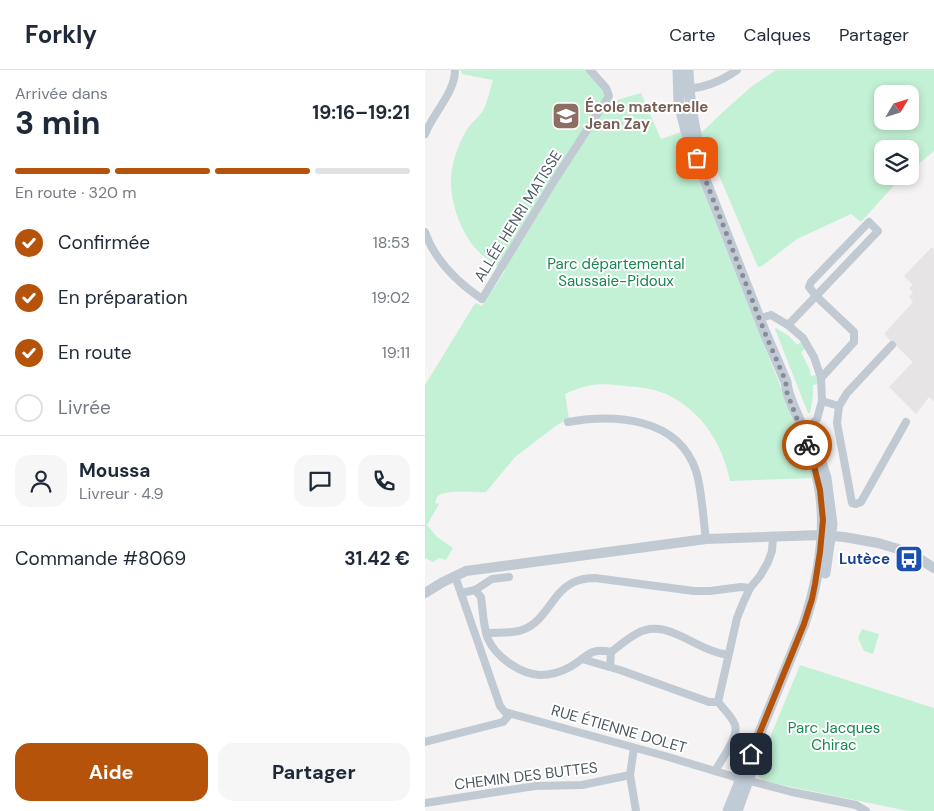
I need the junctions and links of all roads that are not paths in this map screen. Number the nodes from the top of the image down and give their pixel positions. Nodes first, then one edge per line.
1 (455, 70) edge
2 (590, 70) edge
3 (678, 70) edge
4 (688, 70) edge
5 (737, 70) edge
6 (688, 89) junction
7 (425, 134) edge
8 (425, 232) edge
9 (428, 246) edge
10 (815, 296) junction
11 (764, 317) junction
12 (788, 324) junction
13 (765, 333) junction
14 (892, 345) dead end
15 (821, 378) junction
16 (822, 401) junction
17 (839, 406) junction
18 (568, 422) dead end
19 (906, 422) dead end
20 (804, 426) junction
21 (826, 536) junction
22 (773, 537) junction
23 (706, 539) junction
24 (934, 568) edge
25 (455, 576) junction
26 (509, 577) dead end
27 (750, 588) junction
28 (475, 590) junction
29 (425, 593) edge
30 (461, 593) junction
31 (486, 633) junction
32 (611, 652) junction
33 (728, 655) junction
34 (582, 659) junction
35 (610, 667) junction
36 (719, 702) junction
37 (510, 714) junction
38 (425, 742) edge
39 (633, 748) junction
40 (715, 771) junction
41 (630, 774) junction
42 (745, 780) junction
43 (425, 804) edge
44 (636, 811) edge
45 (728, 811) edge
46 (737, 811) edge
47 (866, 811) edge

1 - 7 street
2 - 9 street, ALLÉE HENRI MATISSE
3 - 13 main road
4 - 6 main road
5 - 6 street
6 - 11 main road
8 - 9 street
10 - 10 street
10 - 12 street
10 - 15 street
11 - 12 street
11 - 13 main road
11 - 20 main road
12 - 15 street
13 - 20 main road
14 - 17 street
15 - 16 street
16 - 17 street
16 - 20 street
17 - 19 street
18 - 23 street
20 - 21 main road
21 - 22 street
21 - 24 street
21 - 42 main road
22 - 23 street
22 - 27 street
23 - 25 street
25 - 29 street
25 - 30 street
26 - 28 street
27 - 31 street
27 - 33 street
28 - 30 street
28 - 31 street
30 - 37 street
31 - 34 street
32 - 33 street
32 - 34 street
32 - 35 street
33 - 36 street
34 - 35 street
35 - 36 street
36 - 40 street
37 - 38 street
37 - 39 street, RUE ÉTIENNE DOLET
39 - 40 street, RUE ÉTIENNE DOLET
39 - 41 street
40 - 42 street, RUE ÉTIENNE DOLET
41 - 43 street, CHEMIN DES BUTTES
41 - 44 street
42 - 45 main road
42 - 46 main road
42 - 47 street, RUE ÉTIENNE DOLET

